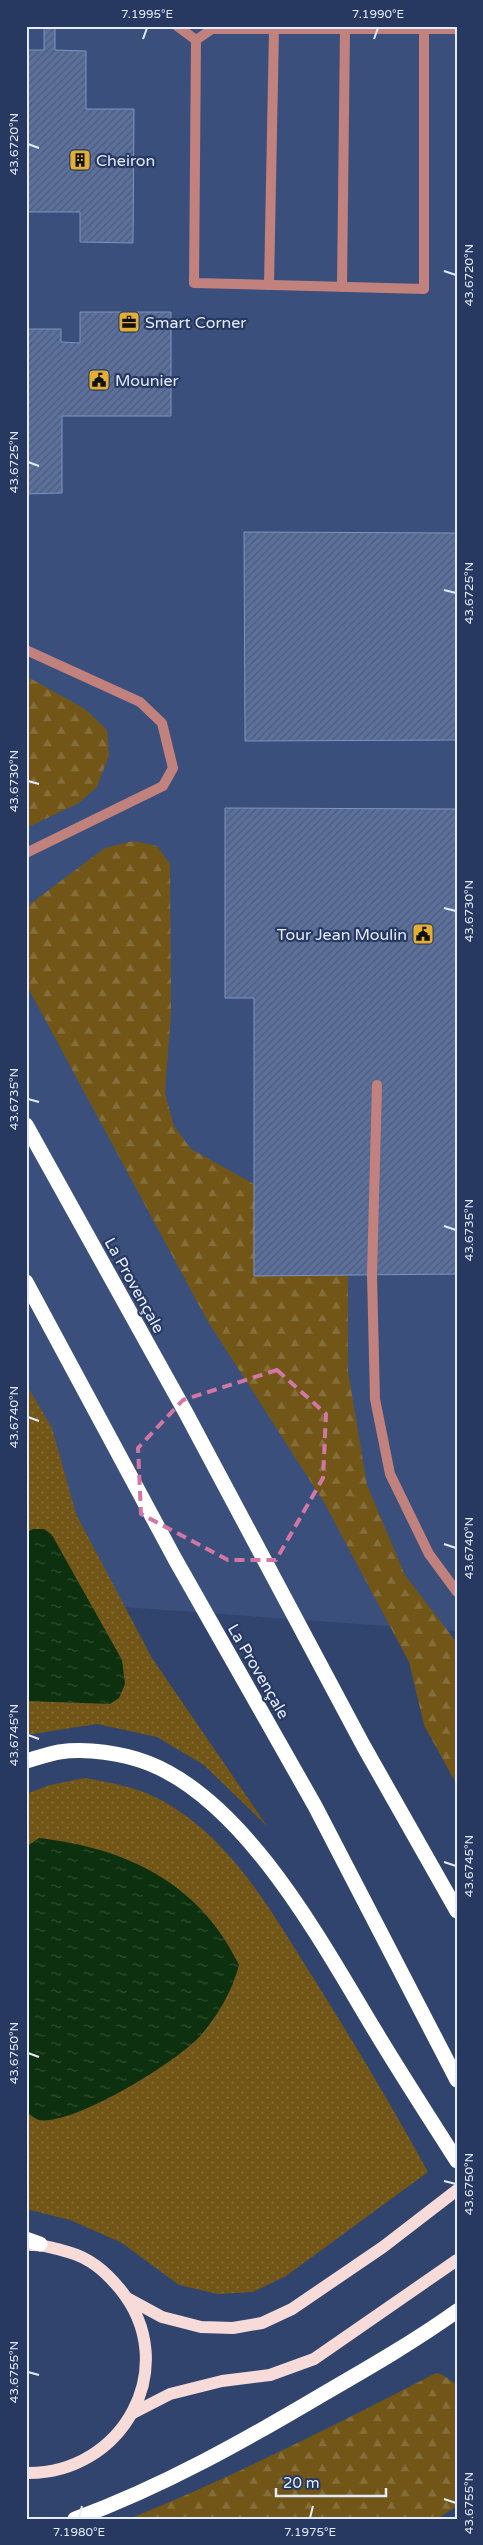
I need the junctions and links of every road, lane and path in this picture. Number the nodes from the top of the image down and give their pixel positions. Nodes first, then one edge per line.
1 (177, 26) edge
2 (344, 28) junction
3 (274, 29) junction
4 (424, 29) junction
5 (457, 29) edge
6 (196, 40) junction
7 (269, 285) junction
8 (342, 287) junction
9 (26, 650) edge
10 (26, 853) edge
11 (377, 1085) dead end
12 (26, 1124) edge
13 (26, 1282) edge
14 (457, 1592) edge
15 (26, 1761) edge
16 (457, 1911) edge
17 (457, 2080) edge
18 (457, 2160) edge
19 (457, 2190) edge
20 (31, 2243) edge
21 (457, 2260) edge
22 (127, 2298) junction
23 (457, 2311) edge
24 (133, 2413) junction
25 (26, 2473) edge
26 (75, 2519) edge

1 - 6 lane
2 - 3 lane
2 - 4 lane
2 - 8 lane
3 - 6 lane
3 - 7 lane
4 - 5 lane
4 - 8 lane
6 - 7 lane
7 - 8 lane
9 - 10 lane
11 - 14 lane
12 - 16 highway, La Provençale
13 - 17 highway, La Provençale
15 - 18 highway
19 - 22 main road
20 - 22 main road
21 - 24 main road
22 - 24 main road
23 - 26 highway
24 - 25 main road

